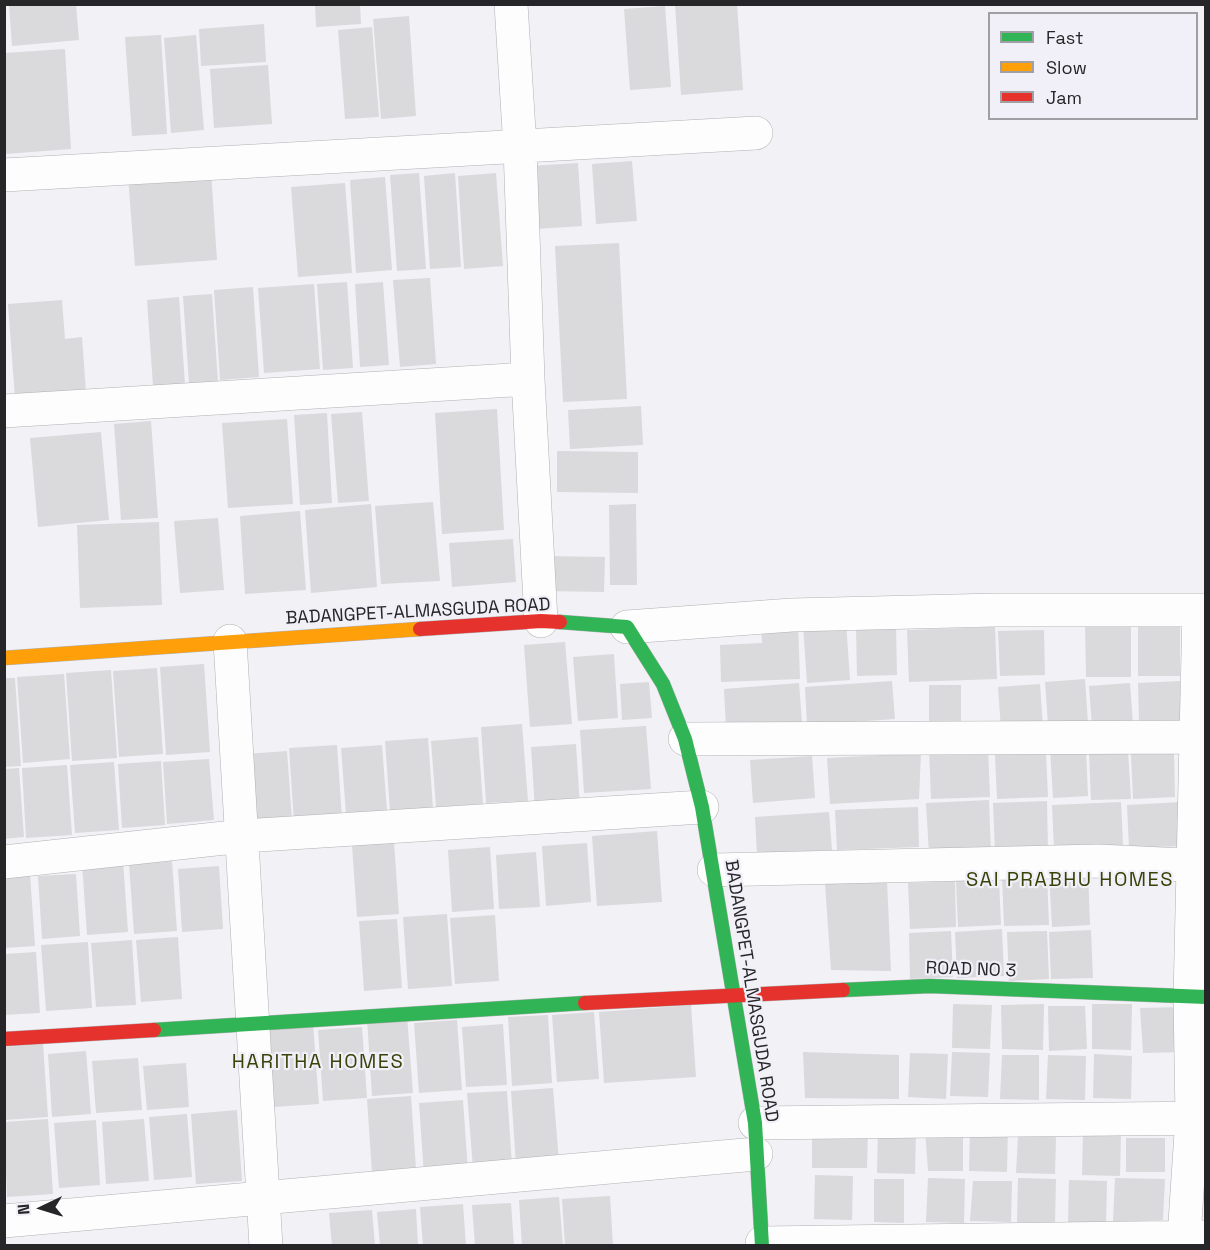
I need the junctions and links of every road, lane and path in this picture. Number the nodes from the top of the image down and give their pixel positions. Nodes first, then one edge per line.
1 (511, 4) edge
2 (756, 133) dead end
3 (520, 147) junction
4 (4, 175) edge
5 (528, 379) junction
6 (4, 411) edge
7 (1202, 610) edge
8 (541, 621) junction
9 (627, 627) junction
10 (230, 641) junction
11 (4, 658) edge
12 (1200, 737) edge
13 (685, 739) junction
14 (702, 807) junction
15 (243, 836) junction
16 (4, 862) edge
17 (1199, 866) edge
18 (714, 870) junction
19 (735, 994) junction
20 (1198, 998) edge
21 (253, 1023) junction
22 (4, 1039) edge
23 (1199, 1118) edge
24 (755, 1138) junction
25 (262, 1197) junction
26 (4, 1221) edge
27 (1195, 1237) edge
28 (762, 1244) edge
29 (266, 1245) edge

1 - 3 street
2 - 3 street
3 - 4 street
3 - 5 street
5 - 6 street
5 - 8 street
7 - 9 street
7 - 12 street
8 - 9 street, BADANGPET-ALMASGUDA ROAD
8 - 10 street, BADANGPET-ALMASGUDA ROAD
9 - 13 street, BADANGPET-ALMASGUDA ROAD
10 - 11 street, BADANGPET-ALMASGUDA ROAD
10 - 15 street
12 - 13 street
12 - 17 street
13 - 14 street, BADANGPET-ALMASGUDA ROAD
14 - 15 street
14 - 18 street, BADANGPET-ALMASGUDA ROAD
15 - 16 street
15 - 21 street
17 - 18 street
17 - 20 street
18 - 19 street, BADANGPET-ALMASGUDA ROAD
19 - 20 street, ROAD NO 3
19 - 21 street, ROAD NO 3
19 - 24 street, BADANGPET-ALMASGUDA ROAD
20 - 23 street
21 - 22 street, ROAD NO 3
21 - 25 street
23 - 24 street
23 - 27 street
24 - 25 street
24 - 28 street, BADANGPET-ALMASGUDA ROAD
25 - 26 street
25 - 29 street
27 - 28 street

